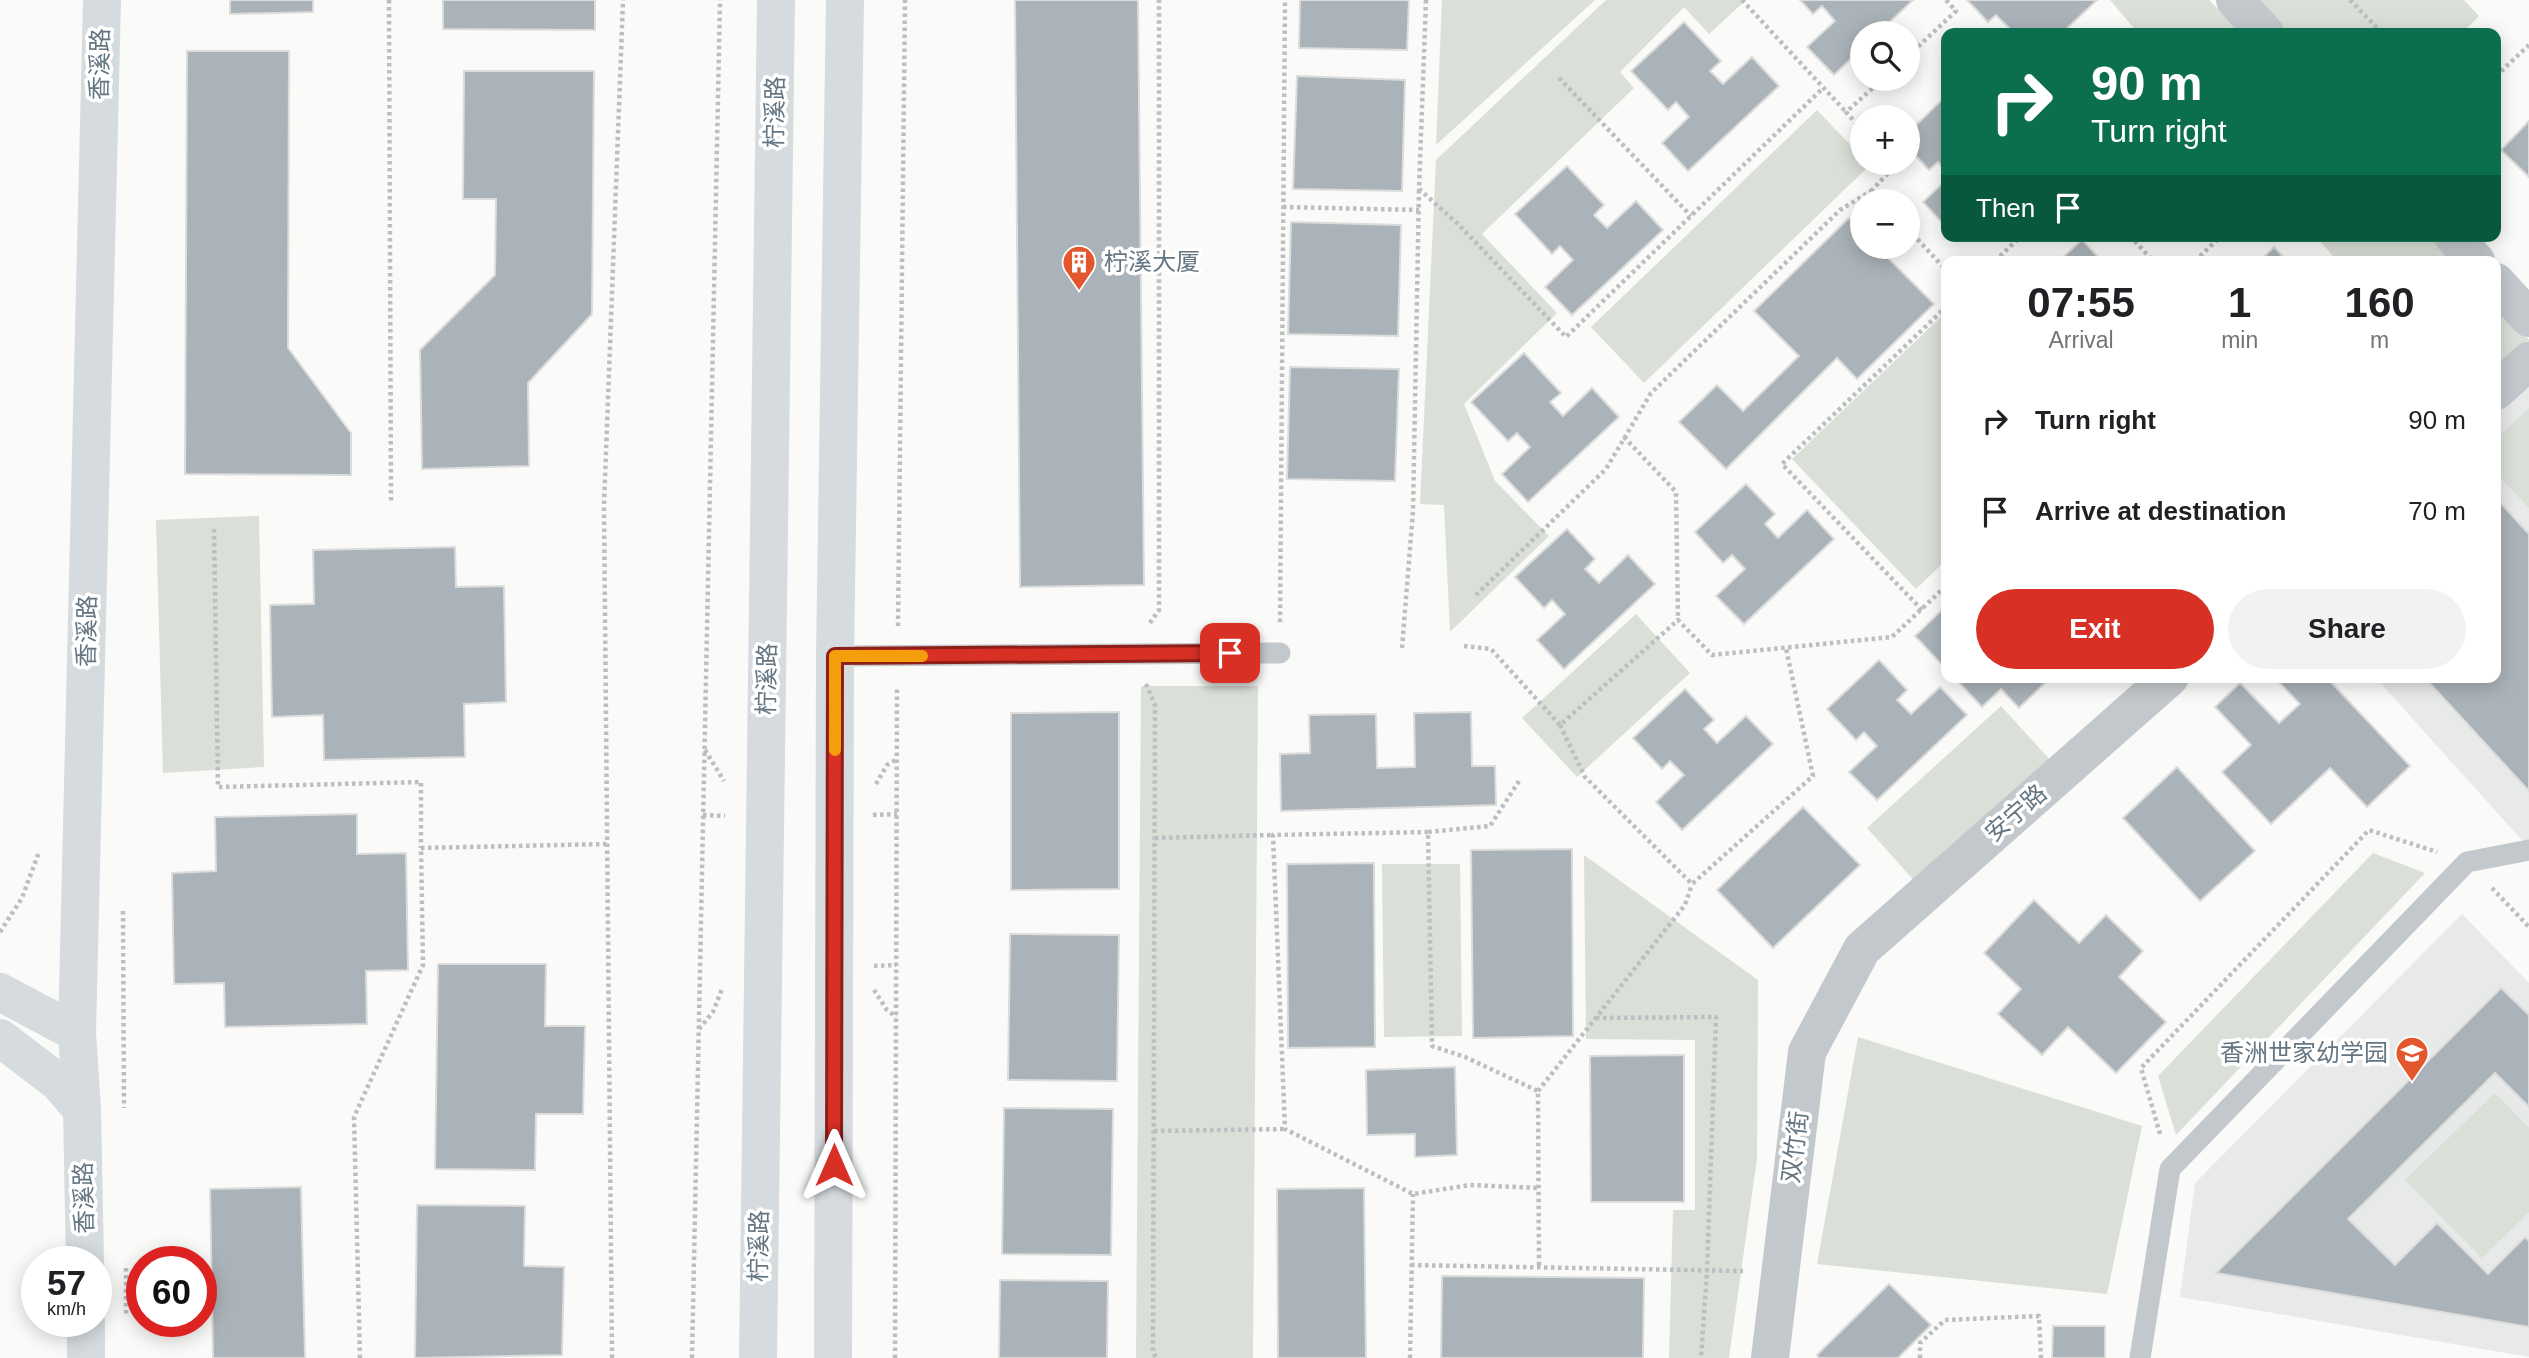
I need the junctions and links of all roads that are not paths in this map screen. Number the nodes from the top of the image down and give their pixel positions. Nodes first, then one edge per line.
1 (102, 0) edge
2 (776, 0) edge
3 (845, 0) edge
4 (2235, 0) edge
5 (2261, 28) edge
6 (2459, 242) edge
7 (2471, 256) edge
8 (2501, 287) edge
9 (2529, 318) edge
10 (2529, 361) edge
11 (2501, 386) edge
12 (1280, 653) road end
13 (835, 656) junction
14 (2164, 683) edge
15 (2529, 850) edge
16 (1862, 949) joint
17 (0, 992) edge
18 (77, 1033) junction
19 (0, 1038) edge
20 (82, 1110) junction
21 (85, 1246) edge
22 (86, 1337) edge
23 (86, 1358) edge
24 (758, 1358) edge
25 (833, 1358) edge
26 (1770, 1358) edge
27 (2140, 1358) edge

1 - 18 main road, 香溪路
2 - 24 main road, 柠溪路
3 - 13 main road
4 - 5 street
6 - 7 street
8 - 9 street
10 - 11 street
12 - 13 lane
13 - 25 main road
14 - 16 street, 安宁路
15 - 27 lane
16 - 26 street, 双竹街
17 - 18 main road
18 - 20 main road, 香溪路
19 - 20 main road
20 - 21 main road, 香溪路
22 - 23 main road

